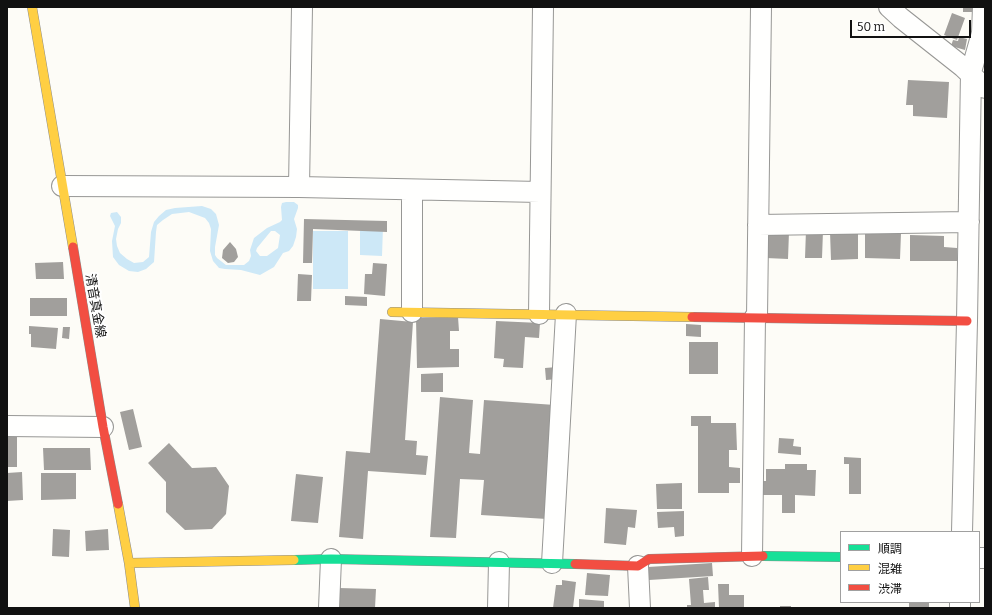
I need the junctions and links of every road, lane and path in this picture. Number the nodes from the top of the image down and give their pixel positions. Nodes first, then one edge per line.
1 (32, 7) edge
2 (302, 7) edge
3 (543, 7) edge
4 (761, 7) edge
5 (889, 7) edge
6 (983, 7) edge
7 (984, 33) edge
8 (975, 75) edge
9 (62, 186) junction
10 (299, 188) junction
11 (412, 190) junction
12 (540, 192) junction
13 (969, 222) junction
14 (758, 225) junction
15 (392, 312) dead end
16 (412, 312) junction
17 (538, 314) junction
18 (566, 314) junction
19 (756, 317) junction
20 (967, 320) junction
21 (7, 426) edge
22 (103, 426) junction
23 (962, 531) edge
24 (752, 556) junction
25 (840, 557) edge
26 (331, 559) junction
27 (498, 562) junction
28 (552, 563) junction
29 (130, 564) junction
30 (638, 566) junction
31 (135, 608) edge
32 (329, 608) edge
33 (498, 608) edge
34 (640, 608) edge

1 - 9 street, 清音真金線
2 - 10 street
3 - 12 street
4 - 14 street
5 - 8 street
6 - 7 street
7 - 8 street
8 - 13 street
9 - 10 street
9 - 22 street, 清音真金線
10 - 11 street
11 - 12 street
11 - 16 street
12 - 17 street
13 - 14 street
13 - 20 street
14 - 19 street
15 - 16 street
16 - 17 street
17 - 18 street
18 - 19 street
18 - 28 street
19 - 20 street
19 - 24 street
20 - 23 street
21 - 22 street
22 - 29 street, 清音真金線
24 - 25 street
24 - 30 street
26 - 27 street
26 - 29 street
26 - 32 street
27 - 28 street
27 - 33 street
28 - 30 street
29 - 31 street, 清音真金線
30 - 34 street

